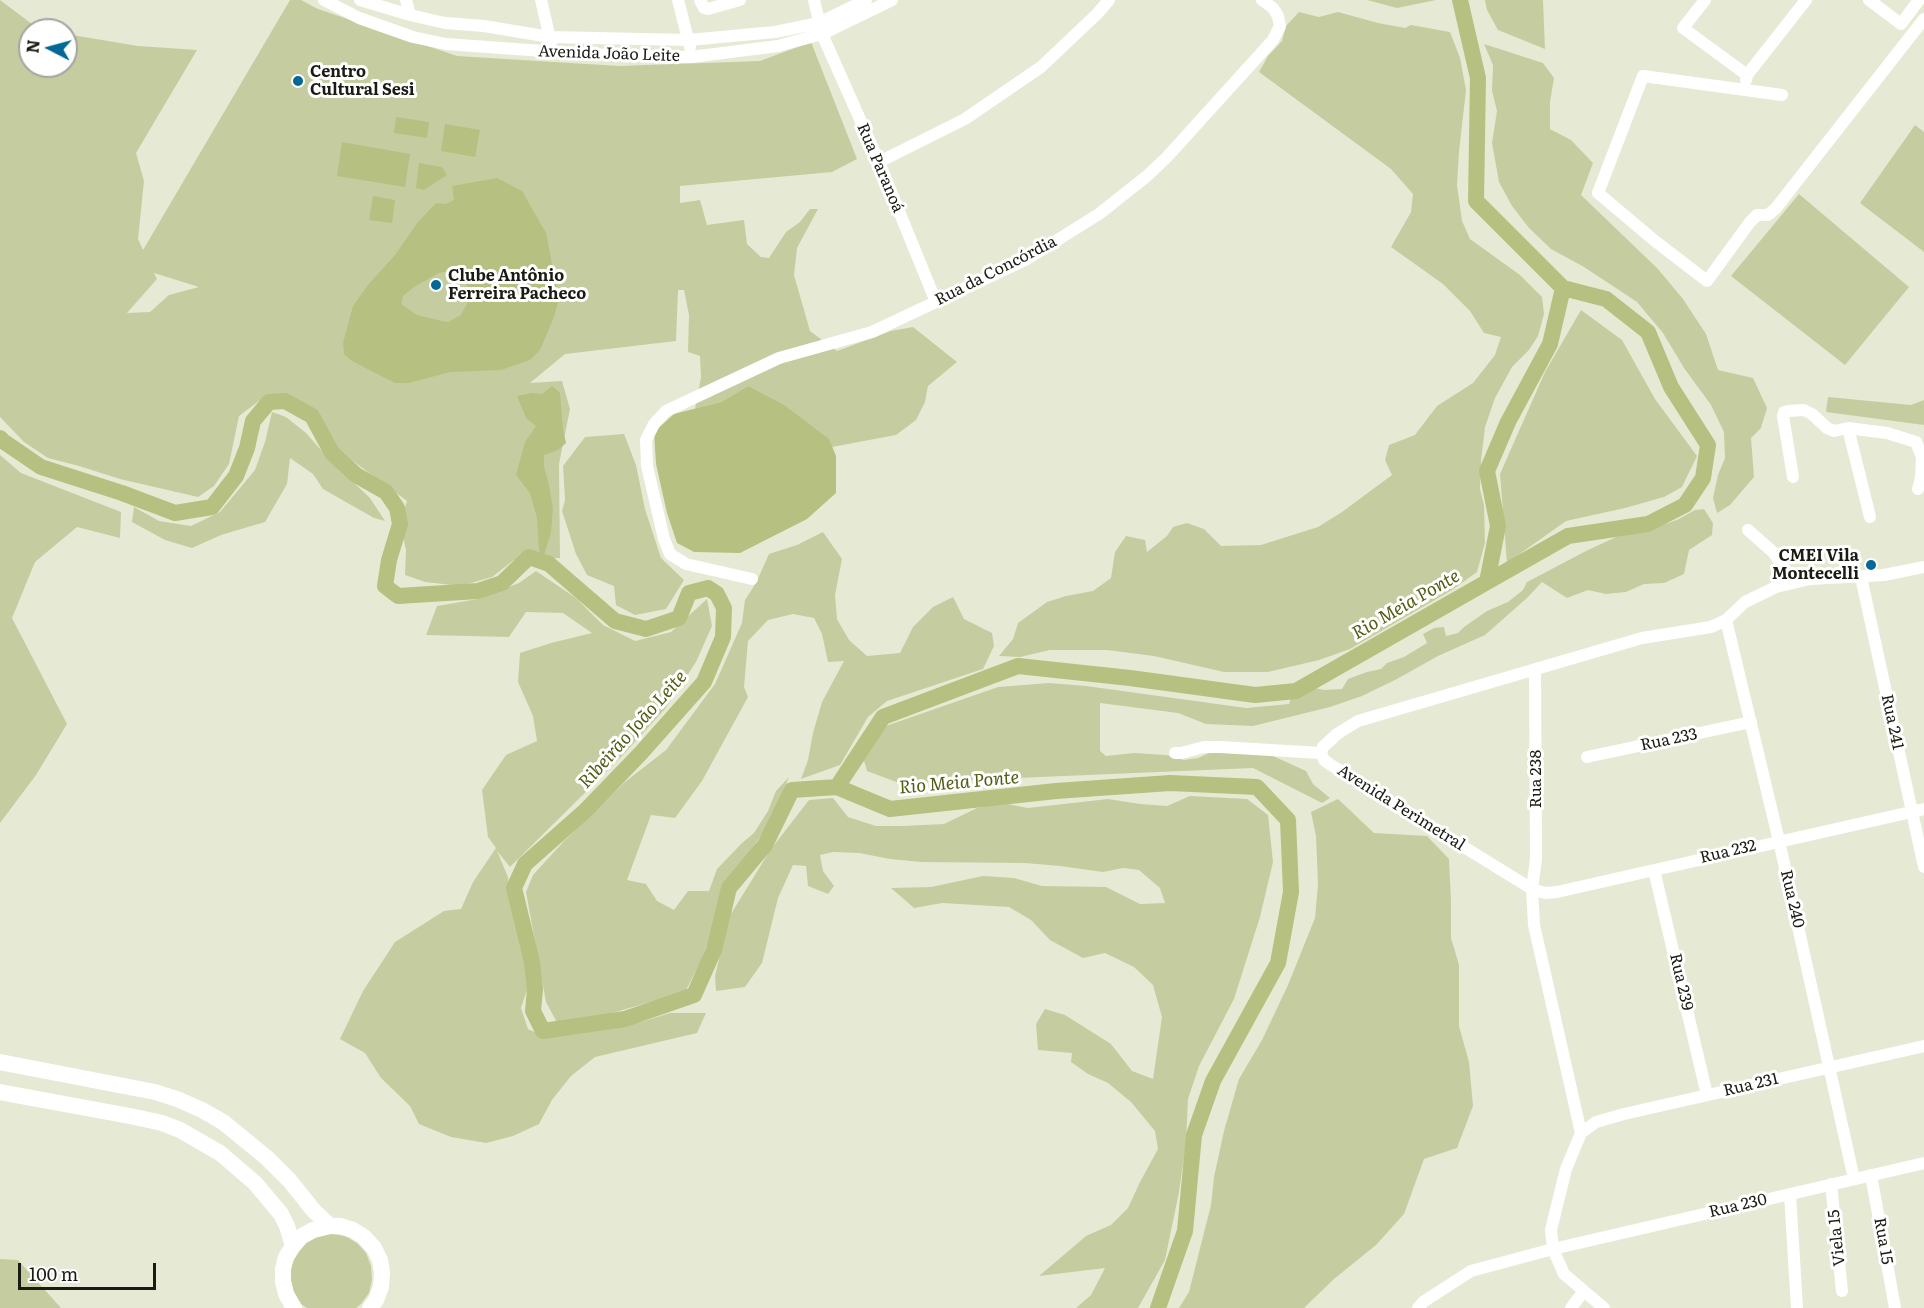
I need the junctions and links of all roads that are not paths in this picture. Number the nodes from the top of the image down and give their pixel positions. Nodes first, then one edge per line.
1 (324, 0) edge
2 (360, 0) edge
3 (406, 0) edge
4 (541, 0) edge
5 (678, 0) edge
6 (700, 0) edge
7 (740, 0) edge
8 (814, 0) edge
9 (866, 0) edge
10 (892, 0) edge
11 (1109, 0) edge
12 (1262, 0) edge
13 (1705, 0) edge
14 (1806, 0) edge
15 (1869, 0) edge
16 (1919, 0) edge
17 (410, 15) junction
18 (1924, 19) edge
19 (821, 28) junction
20 (550, 36) junction
21 (584, 37) junction
22 (689, 40) junction
23 (554, 53) junction
24 (585, 54) junction
25 (691, 57) junction
26 (1747, 75) junction
27 (1744, 90) junction
28 (1782, 95) dead end
29 (879, 162) junction
30 (936, 302) junction
31 (1848, 428) junction
32 (1793, 477) dead end
33 (1918, 489) dead end
34 (1870, 517) dead end
35 (1748, 530) dead end
36 (1924, 567) edge
37 (1861, 577) junction
38 (752, 579) dead end
39 (1794, 582) junction
40 (1725, 620) junction
41 (1535, 669) junction
42 (1750, 722) junction
43 (1175, 753) dead end
44 (1322, 753) junction
45 (1587, 758) dead end
46 (1918, 810) edge
47 (1779, 841) junction
48 (1924, 867) edge
49 (1654, 870) junction
50 (1532, 889) junction
51 (1924, 1046) edge
52 (0, 1062) edge
53 (1830, 1067) junction
54 (68, 1074) junction
55 (97, 1080) junction
56 (0, 1092) edge
57 (1707, 1095) junction
58 (61, 1103) junction
59 (95, 1109) junction
60 (1581, 1133) junction
61 (1924, 1163) edge
62 (1871, 1175) junction
63 (1854, 1179) junction
64 (1831, 1184) junction
65 (1790, 1194) junction
66 (330, 1226) junction
67 (1572, 1245) junction
68 (293, 1246) junction
69 (1552, 1249) junction
70 (1564, 1274) junction
71 (1842, 1291) dead end
72 (1583, 1292) junction
73 (294, 1308) edge
74 (370, 1308) edge
75 (1418, 1308) edge
76 (1571, 1308) edge
77 (1604, 1308) edge
78 (1797, 1308) edge
79 (1895, 1308) edge

1 - 23 street, Avenida João Leite
2 - 17 street, Avenida João Leite
3 - 17 street
4 - 20 street
5 - 22 street
6 - 7 street
8 - 19 street, Rua Paranoá
9 - 19 street, Avenida João Leite
10 - 19 street, Avenida João Leite
11 - 29 street
12 - 30 street, Rua da Concórdia
13 - 26 street
14 - 26 street
15 - 16 street
17 - 20 street, Avenida João Leite
18 - 27 street
19 - 22 street, Avenida João Leite
19 - 25 street, Avenida João Leite
19 - 29 street, Rua Paranoá
20 - 21 street, Avenida João Leite
20 - 23 street
21 - 22 street, Avenida João Leite
21 - 24 street
22 - 25 street
23 - 24 street, Avenida João Leite
24 - 25 street, Avenida João Leite
26 - 27 street
27 - 28 street
29 - 30 street, Rua Paranoá
30 - 38 street, Rua da Concórdia
31 - 32 street
31 - 33 street
31 - 34 street
35 - 39 street
36 - 37 street, Avenida Perimetral
37 - 39 street, Avenida Perimetral
37 - 46 street, Rua 241
39 - 40 street, Avenida Perimetral
40 - 41 street, Avenida Perimetral
40 - 42 street, Rua 240
41 - 44 street, Avenida Perimetral
41 - 50 street, Rua 238
42 - 45 street, Rua 233
42 - 47 street, Rua 240
43 - 44 street
44 - 50 street, Avenida Perimetral
46 - 47 street, Rua 232
46 - 48 street, Rua 241
47 - 49 street, Rua 232
47 - 53 street, Rua 240
49 - 50 street, Rua 232
49 - 57 street, Rua 239
50 - 60 street
51 - 53 street, Rua 231
52 - 54 main road
53 - 57 street, Rua 231
53 - 63 street, Rua 240
54 - 55 main road
54 - 58 main road
55 - 59 main road
55 - 66 main road
56 - 58 main road
57 - 60 street, Rua 231
58 - 59 main road
59 - 68 main road
60 - 69 street
61 - 62 street, Rua 230
62 - 63 street, Rua 230
62 - 79 street, Rua 15
63 - 64 street, Rua 230
64 - 65 street, Rua 230
64 - 71 street, Viela 15
65 - 67 street, Rua 230
65 - 78 street
66 - 68 main road
66 - 74 main road
67 - 69 street, Rua 230
67 - 70 street
68 - 73 main road
69 - 70 street
69 - 75 street, Rua 230
70 - 72 street
72 - 76 street
72 - 77 street

